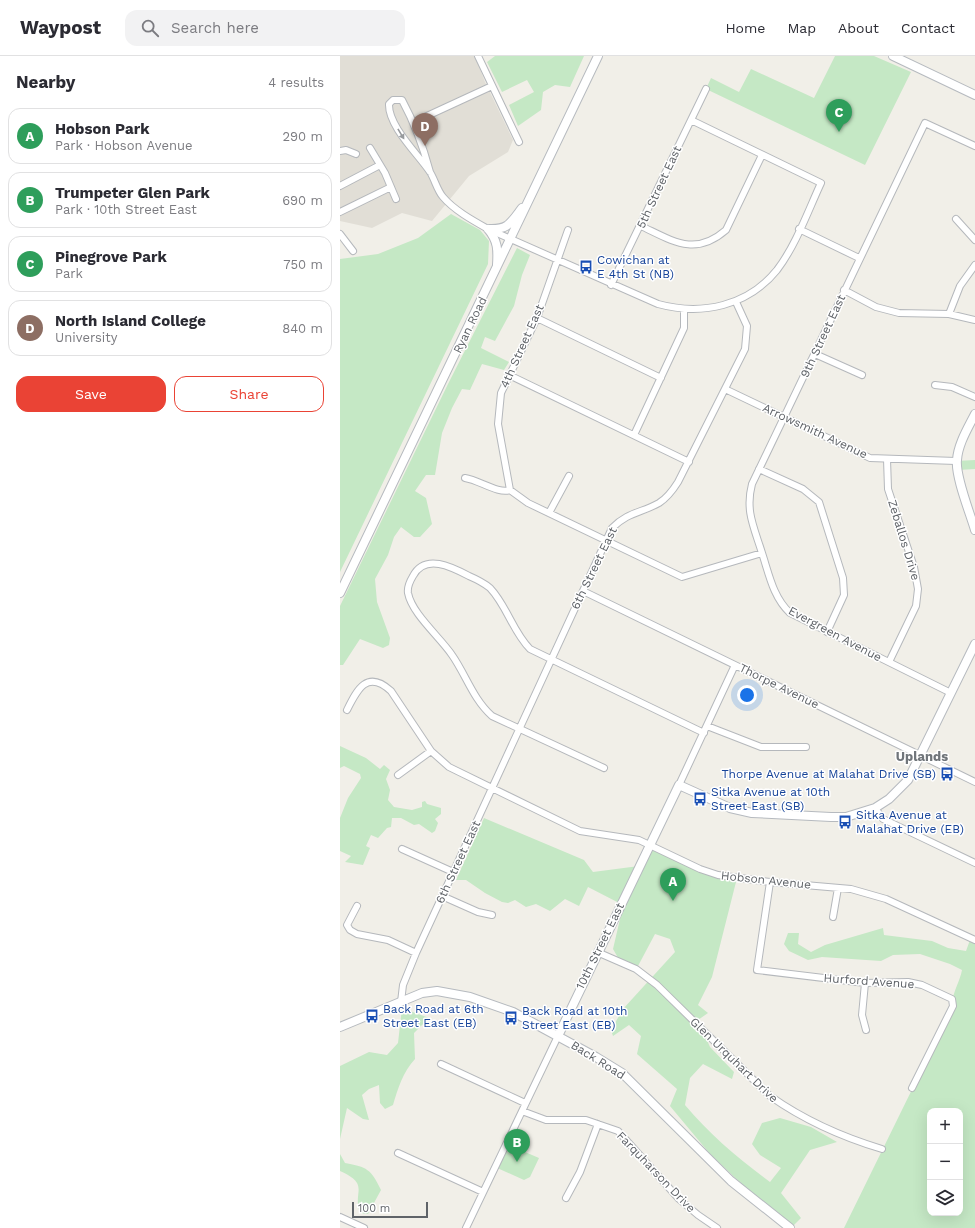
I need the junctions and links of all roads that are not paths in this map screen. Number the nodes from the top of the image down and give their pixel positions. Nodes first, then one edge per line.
1 (478, 56) edge
2 (598, 56) edge
3 (893, 56) edge
4 (492, 86) junction
5 (706, 89) dead end
6 (975, 95) edge
7 (691, 120) junction
8 (414, 122) junction
9 (519, 142) dead end
10 (975, 146) edge
11 (370, 148) dead end
12 (340, 151) edge
13 (356, 154) dead end
14 (762, 155) junction
15 (380, 165) junction
16 (430, 172) junction
17 (340, 186) edge
18 (391, 187) junction
19 (530, 197) junction
20 (396, 199) dead end
21 (340, 212) edge
22 (956, 219) dead end
23 (641, 226) junction
24 (488, 229) junction
25 (799, 229) junction
26 (568, 230) dead end
27 (340, 234) edge
28 (511, 239) junction
29 (975, 240) edge
30 (354, 251) dead end
31 (859, 258) junction
32 (557, 259) junction
33 (975, 265) edge
34 (496, 270) junction
35 (611, 285) junction
36 (844, 290) junction
37 (736, 302) junction
38 (684, 310) junction
39 (949, 314) junction
40 (537, 318) junction
41 (975, 320) edge
42 (814, 354) junction
43 (509, 375) junction
44 (862, 375) dead end
45 (661, 378) junction
46 (935, 385) dead end
47 (725, 389) junction
48 (975, 397) edge
49 (975, 414) edge
50 (784, 417) junction
51 (634, 435) junction
52 (887, 459) junction
53 (956, 461) junction
54 (689, 462) junction
55 (759, 469) junction
56 (569, 476) dead end
57 (465, 478) dead end
58 (510, 490) junction
59 (549, 513) junction
60 (975, 530) edge
61 (606, 541) junction
62 (762, 553) junction
63 (583, 591) junction
64 (340, 594) edge
65 (827, 632) junction
66 (975, 644) edge
67 (551, 659) junction
68 (889, 662) junction
69 (735, 665) junction
70 (951, 693) junction
71 (347, 710) dead end
72 (707, 726) junction
73 (519, 728) junction
74 (704, 733) junction
75 (806, 747) dead end
76 (431, 750) junction
77 (922, 756) junction
78 (604, 768) dead end
79 (398, 775) dead end
80 (975, 782) edge
81 (679, 785) junction
82 (492, 787) junction
83 (875, 808) junction
84 (649, 845) junction
85 (402, 849) dead end
86 (975, 863) edge
87 (453, 872) junction
88 (770, 882) junction
89 (838, 888) junction
90 (442, 896) junction
91 (357, 906) dead end
92 (492, 915) dead end
93 (833, 917) dead end
94 (975, 940) edge
95 (597, 952) junction
96 (416, 953) junction
97 (865, 983) junction
98 (400, 1002) junction
99 (340, 1027) edge
100 (866, 1030) dead end
101 (558, 1036) junction
102 (441, 1064) dead end
103 (912, 1088) dead end
104 (525, 1104) junction
105 (522, 1111) junction
106 (598, 1124) junction
107 (882, 1149) dead end
108 (398, 1153) dead end
109 (483, 1192) junction
110 (566, 1198) dead end
111 (340, 1216) edge
112 (364, 1228) edge
113 (466, 1228) edge
114 (717, 1228) edge
115 (790, 1228) edge

1 - 4 street
2 - 19 street, Ryan Road
3 - 6 street
4 - 8 street
4 - 9 street
5 - 7 street, 5th Street East
7 - 14 street
7 - 23 street, 5th Street East
8 - 16 street
8 -> 16 street
10 - 31 street, 9th Street East
11 - 15 street
12 - 13 street
14 - 23 street
14 - 25 street
15 - 17 street
15 - 18 street
16 - 24 street
18 - 20 street
18 - 21 street
19 - 24 street
19 - 28 street, Ryan Road
22 - 29 street
23 - 35 street, 5th Street East
24 - 28 street
24 - 34 street
25 - 31 street
25 - 37 street
26 - 32 street, 4th Street East
27 - 30 street
28 - 32 street
28 - 34 street, Ryan Road
31 - 36 street, 9th Street East
32 - 35 street
32 - 40 street, 4th Street East
33 - 39 street
34 - 64 street, Ryan Road
35 - 38 street
36 - 39 street
36 - 42 street, 9th Street East
37 - 38 street
37 - 47 street, 6th Street East
38 - 45 street
39 - 41 street
40 - 43 street, 4th Street East
40 - 45 street
42 - 44 street
42 - 50 street, 9th Street East
43 - 51 street
43 - 58 street, 4th Street East
45 - 51 street
46 - 48 street
47 - 50 street, Arrowsmith Avenue
47 - 54 street, 6th Street East
49 - 53 street
50 - 52 street, Arrowsmith Avenue
50 - 55 street, 9th Street East
51 - 54 street
52 - 53 street, Arrowsmith Avenue
52 - 68 street, Zeballos Drive
53 - 60 street
54 - 61 street, 6th Street East
55 - 62 street, 9th Street East
55 - 65 street
56 - 59 street
57 - 58 street
58 - 59 street
59 - 61 street
61 - 62 street
61 - 63 street, 6th Street East
62 - 65 street, Evergreen Avenue
63 - 67 street, 6th Street East
63 - 69 street, Thorpe Avenue
65 - 68 street, Evergreen Avenue
66 - 70 street
67 - 73 street, 6th Street East
67 - 73 street
67 - 74 street
68 - 70 street, Evergreen Avenue
69 - 72 street, 10th Street East
69 - 77 street, Thorpe Avenue
70 - 77 street
71 - 76 street, Hobson Avenue
72 - 74 street, 10th Street East
72 - 75 street
73 - 78 street
73 - 82 street, 6th Street East
74 - 81 street, 10th Street East
76 - 79 street
76 - 82 street, Hobson Avenue
77 - 80 street, Thorpe Avenue
77 - 83 street
81 - 83 street
81 - 84 street, 10th Street East
82 - 84 street, Hobson Avenue
82 - 87 street, 6th Street East
83 - 86 street
84 - 88 street, Hobson Avenue
84 - 95 street, 10th Street East
85 - 87 street
87 - 90 street, 6th Street East
88 - 89 street, Hobson Avenue
88 - 97 street, Hurford Avenue
89 - 93 street
89 - 94 street, Hobson Avenue
90 - 92 street
90 - 96 street, 6th Street East
91 - 96 street
95 - 101 street, 10th Street East
95 - 107 street, Glen Urquhart Drive
96 - 98 street, 6th Street East
97 - 100 street
97 - 103 street, Hurford Avenue
98 - 99 street, Back Road
98 - 101 street, Back Road
101 - 104 street, 10th Street East
101 - 115 street, Back Road
102 - 104 street
104 - 105 street, 10th Street East
105 - 106 street, Farquharson Drive
105 - 109 street, 10th Street East
106 - 110 street
106 - 114 street, Farquharson Drive
108 - 109 street
109 - 113 street, 10th Street East
111 - 112 street

